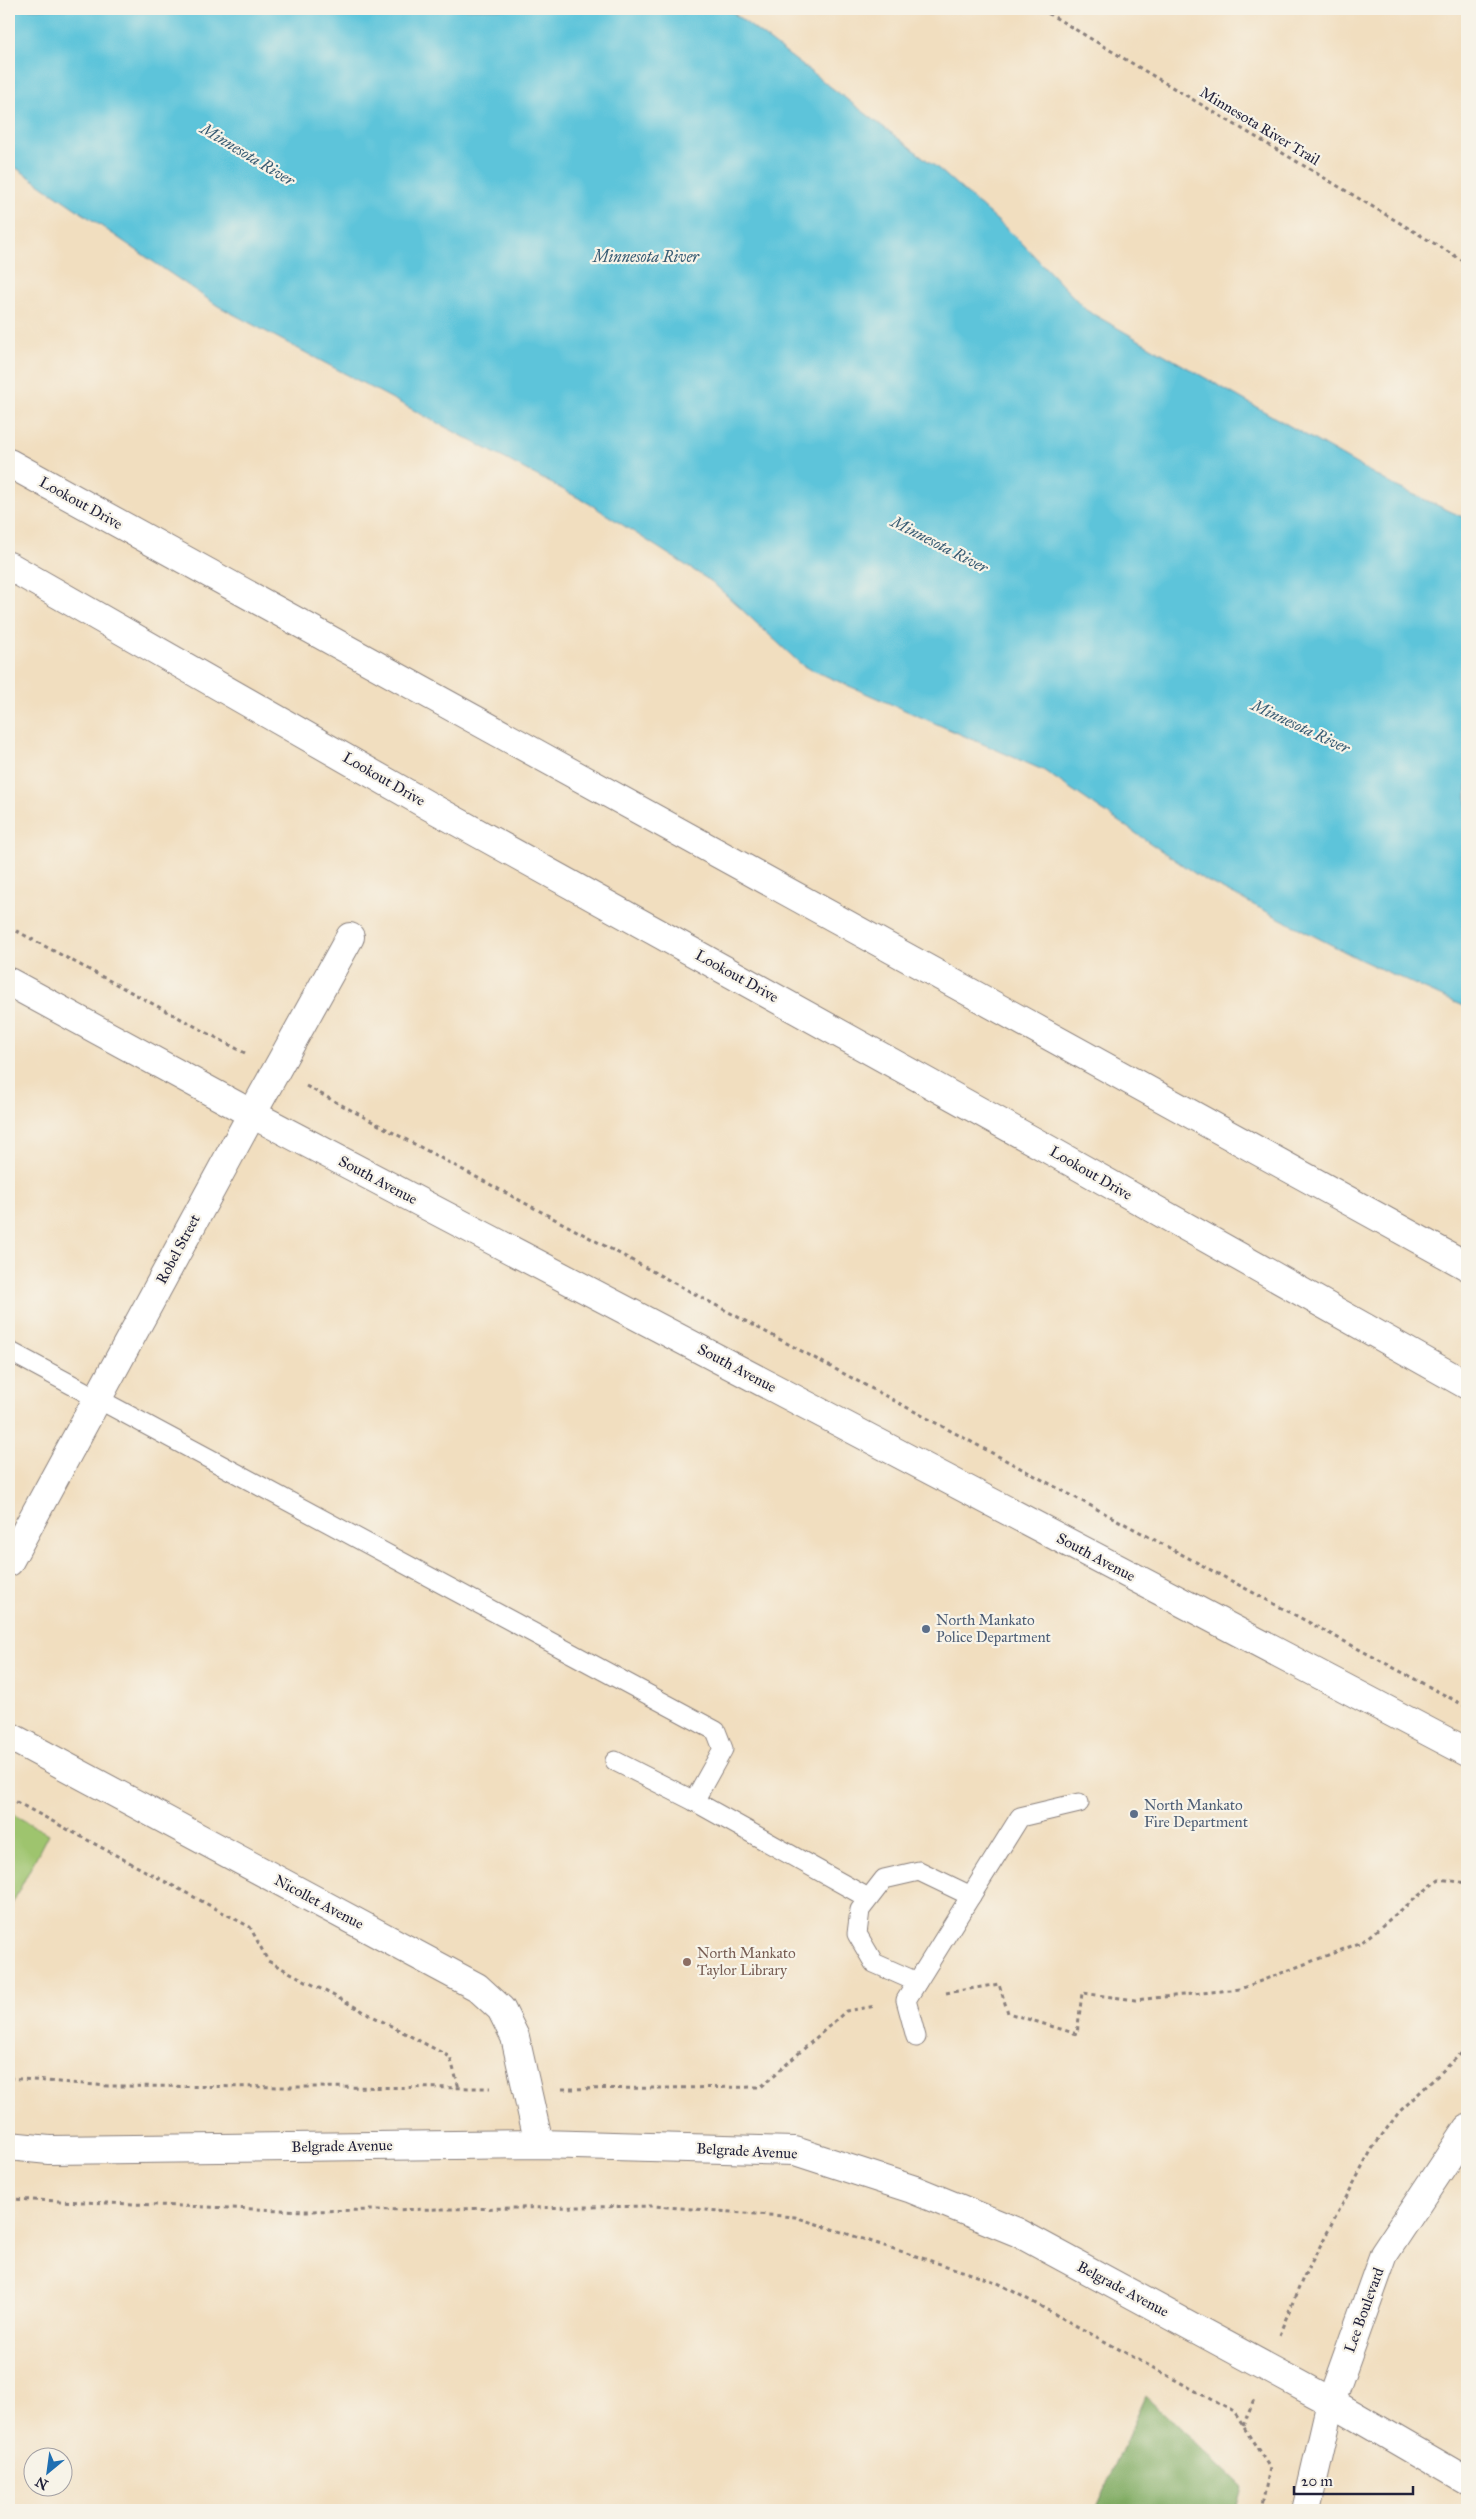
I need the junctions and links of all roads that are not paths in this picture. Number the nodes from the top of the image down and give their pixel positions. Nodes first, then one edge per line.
1 (9, 463) edge
2 (9, 566) edge
3 (350, 937) dead end
4 (9, 982) edge
5 (252, 1114) junction
6 (1467, 1266) edge
7 (9, 1351) edge
8 (1416, 1358) junction
9 (1467, 1385) edge
10 (1467, 1392) edge
11 (97, 1399) junction
12 (9, 1562) edge
13 (9, 1736) edge
14 (1467, 1752) edge
15 (615, 1761) dead end
16 (694, 1801) junction
17 (1079, 1803) dead end
18 (971, 1896) junction
19 (868, 1898) junction
20 (917, 1982) junction
21 (916, 2037) dead end
22 (1467, 2129) edge
23 (539, 2144) junction
24 (9, 2146) edge
25 (1331, 2402) junction
26 (1467, 2480) edge
27 (1306, 2510) edge

1 - 6 main road, Lookout Drive
2 - 8 main road, Lookout Drive
3 - 5 main road, Robel Street
4 - 5 main road, South Avenue
5 - 11 main road, Robel Street
5 - 14 main road, South Avenue
7 - 11 lane
8 - 9 main road, Lookout Drive
8 - 10 main road
11 - 12 main road, Robel Street
11 - 16 lane
13 - 23 main road, Nicollet Avenue
15 - 16 lane
16 - 19 lane
17 - 18 lane
18 - 19 lane
18 - 20 lane
19 - 20 lane
20 - 21 lane
22 - 25 main road, Lee Boulevard
23 - 24 main road, Belgrade Avenue
23 - 25 main road, Belgrade Avenue
25 - 26 main road, Belgrade Avenue
25 - 27 main road, Lee Boulevard

